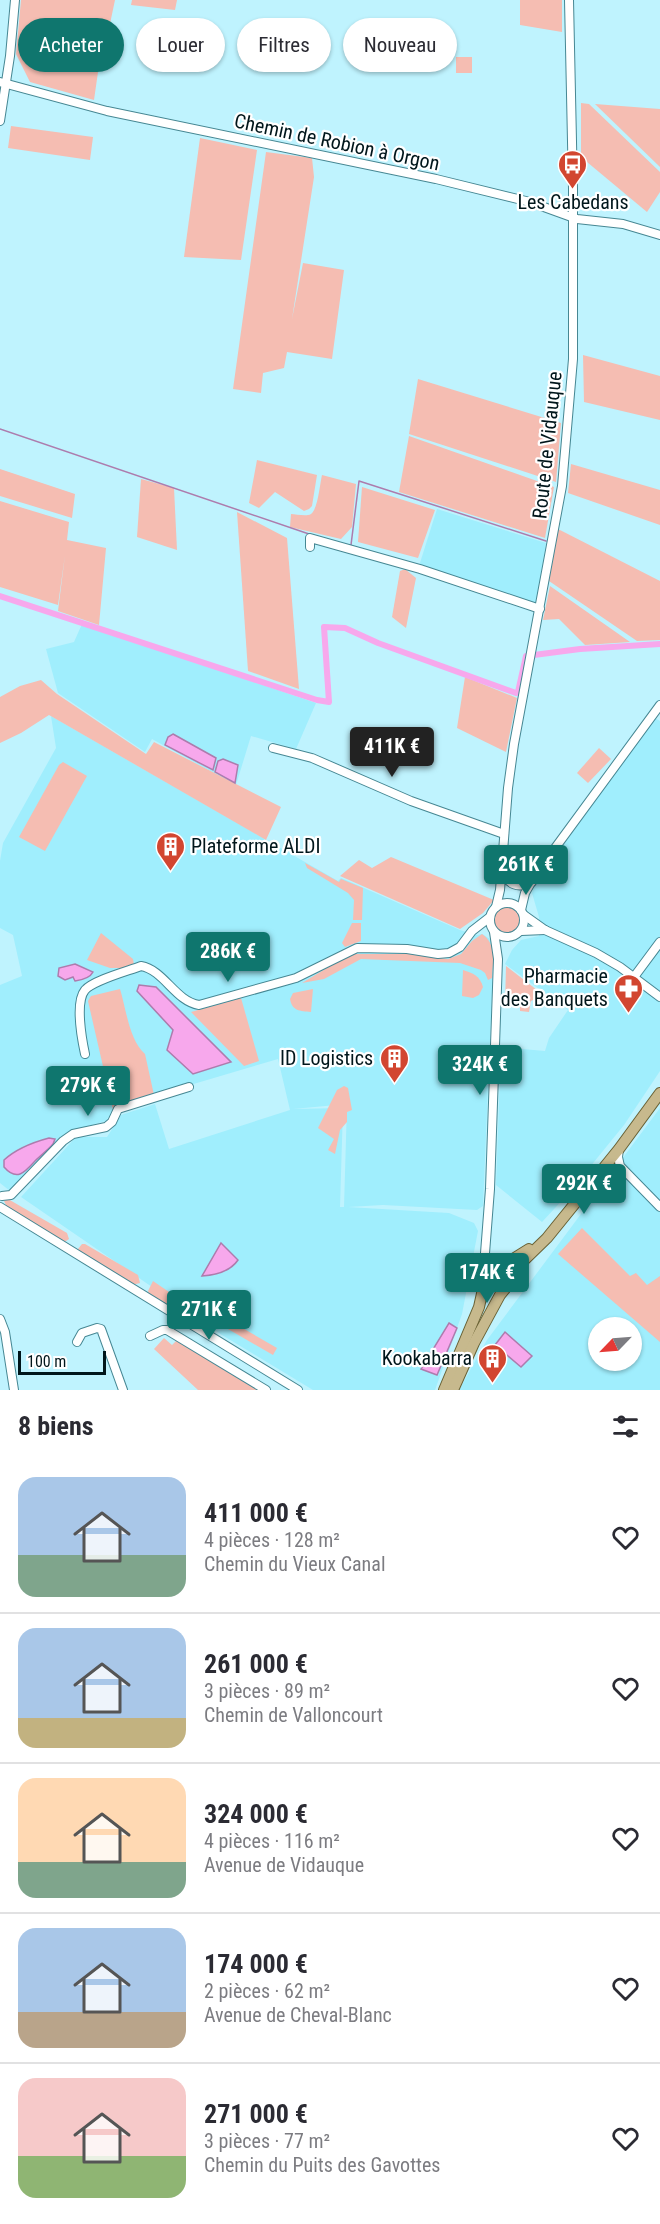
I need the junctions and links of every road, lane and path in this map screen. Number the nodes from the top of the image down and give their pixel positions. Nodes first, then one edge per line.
1 (15, 0) edge
2 (569, 0) edge
3 (3, 82) edge
4 (0, 121) edge
5 (572, 217) junction
6 (660, 235) edge
7 (309, 547) dead end
8 (540, 609) junction
9 (660, 705) edge
10 (273, 748) dead end
11 (504, 834) junction
12 (502, 868) junction
13 (532, 882) junction
14 (500, 890) junction
15 (525, 893) junction
16 (510, 903) junction
17 (496, 907) junction
18 (523, 912) junction
19 (490, 917) junction
20 (545, 930) junction
21 (472, 931) junction
22 (521, 931) junction
23 (494, 932) junction
24 (513, 937) junction
25 (660, 942) edge
26 (498, 959) junction
27 (634, 977) junction
28 (660, 997) edge
29 (85, 1054) dead end
30 (660, 1084) edge
31 (189, 1087) dead end
32 (660, 1093) edge
33 (619, 1149) junction
34 (606, 1165) junction
35 (620, 1166) junction
36 (1, 1197) edge
37 (660, 1207) edge
38 (0, 1208) edge
39 (486, 1234) junction
40 (501, 1261) junction
41 (484, 1266) junction
42 (511, 1276) junction
43 (482, 1283) junction
44 (503, 1290) junction
45 (0, 1318) edge
46 (150, 1336) dead end
47 (77, 1342) dead end
48 (273, 1375) junction
49 (14, 1390) edge
50 (123, 1390) edge
51 (266, 1390) edge
52 (298, 1390) edge
53 (444, 1390) edge
54 (453, 1390) edge

1 - 3 street
2 - 5 street, Route de Vidauque
3 - 4 street
3 - 5 street, Chemin de Robion à Orgon
5 - 6 street, Chemin de Robion à Orgon
5 - 8 street, Route de Vidauque
7 - 8 street
8 - 11 street, Route de Vidauque
9 - 13 street
10 - 11 street
11 - 12 street, Route de Vidauque
12 - 13 street
12 - 14 street, Route de Vidauque
13 - 15 street
14 - 16 street
14 - 17 street, Route de Vidauque
15 - 16 street
15 - 18 street
16 - 17 street
16 - 18 street
17 - 19 street
18 - 20 street
18 - 22 street
19 - 21 street
19 - 23 street
20 - 22 street
20 - 27 street
21 - 23 street
21 - 29 street
22 - 24 street
23 - 24 street
23 - 26 street
24 - 26 street
25 - 27 street
26 - 39 street
27 - 28 street
30 - 40 main road
31 - 36 street
32 - 33 main road
33 - 34 main road
33 - 35 street
34 - 35 street
34 - 42 main road
35 - 37 street
38 - 48 street
39 - 40 street
39 - 41 street
40 - 41 main road
40 - 42 main road
41 - 43 main road
42 - 44 main road
43 - 44 main road
43 - 53 main road
44 - 54 main road
45 - 49 street
46 - 51 street
47 - 50 street
48 - 51 street
48 - 52 street

